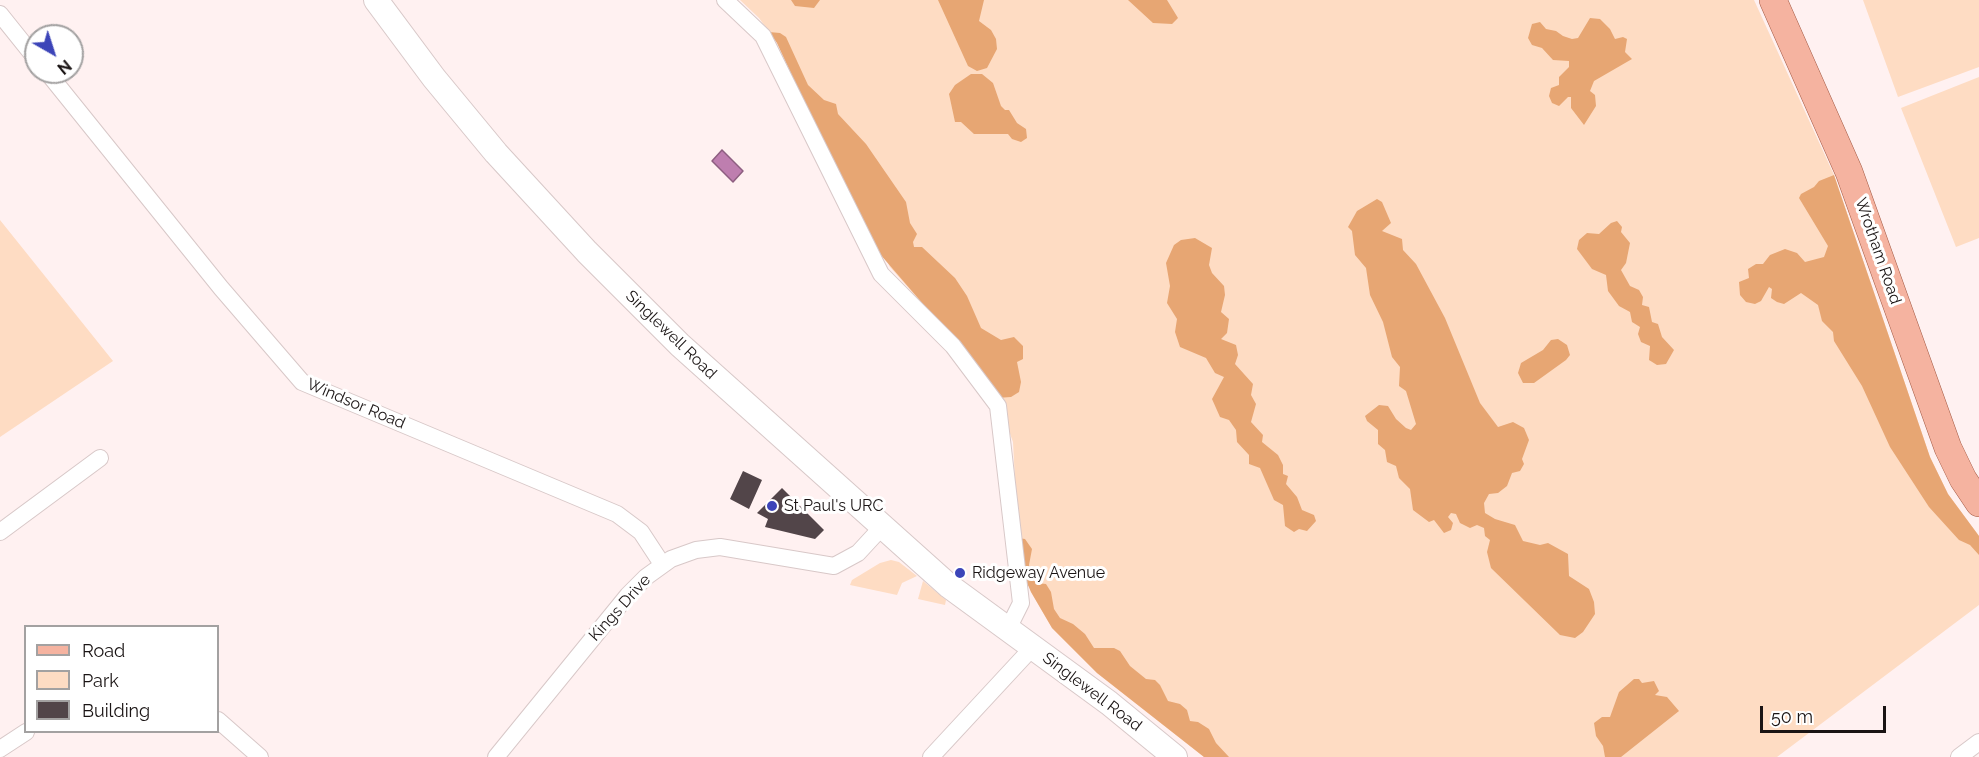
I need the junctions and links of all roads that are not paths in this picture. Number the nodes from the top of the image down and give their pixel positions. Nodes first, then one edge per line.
1 (376, 0) edge
2 (725, 0) edge
3 (1773, 0) edge
4 (0, 14) edge
5 (24, 44) edge
6 (57, 84) edge
7 (100, 458) dead end
8 (1979, 503) edge
9 (882, 527) junction
10 (0, 532) edge
11 (662, 564) junction
12 (1008, 629) junction
13 (1033, 647) junction
14 (219, 721) edge
15 (24, 733) edge
16 (1979, 742) edge
17 (0, 749) edge
18 (260, 757) edge
19 (496, 757) edge
20 (931, 757) edge
21 (1175, 757) edge
22 (1959, 757) edge

1 - 9 street, Singlewell Road
2 - 12 street
3 - 8 main road, Wrotham Road
4 - 5 street
6 - 11 street, Windsor Road
7 - 10 street
9 - 11 street, Kings Drive
9 - 12 street, Singlewell Road
11 - 19 street, Kings Drive
12 - 13 street, Singlewell Road
13 - 20 street
13 - 21 street, Singlewell Road
14 - 18 street
15 - 17 street
16 - 22 street

